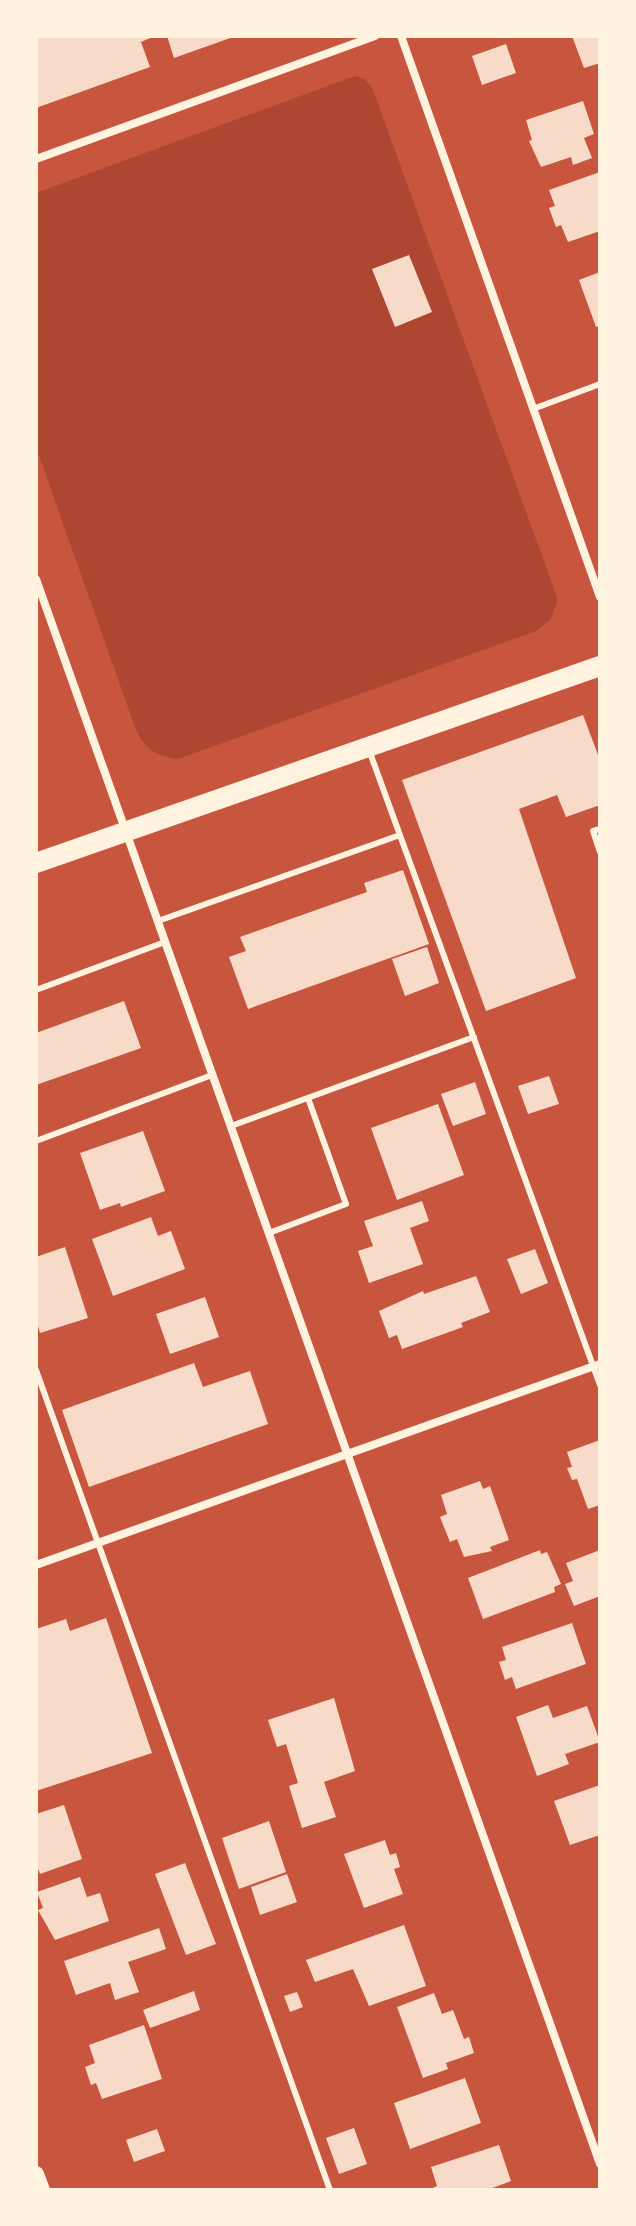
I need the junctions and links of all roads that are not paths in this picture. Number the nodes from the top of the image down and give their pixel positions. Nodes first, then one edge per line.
1 (375, 36) edge
2 (401, 36) edge
3 (36, 159) edge
4 (600, 384) edge
5 (533, 409) junction
6 (36, 579) edge
7 (600, 597) edge
8 (600, 666) edge
9 (368, 748) junction
10 (600, 829) edge
11 (126, 832) junction
12 (400, 835) junction
13 (600, 852) edge
14 (36, 863) edge
15 (158, 921) junction
16 (165, 942) junction
17 (36, 990) edge
18 (474, 1037) junction
19 (212, 1075) junction
20 (308, 1098) junction
21 (231, 1126) junction
22 (36, 1141) edge
23 (269, 1233) junction
24 (597, 1365) edge
25 (36, 1370) edge
26 (600, 1385) edge
27 (347, 1454) junction
28 (98, 1543) junction
29 (36, 1565) edge
30 (600, 2164) edge
31 (330, 2190) edge

1 - 3 street
2 - 5 street
4 - 5 lane
5 - 7 street
6 - 11 street
8 - 9 main road
9 - 11 main road
9 - 12 lane
10 - 13 lane
11 - 14 main road
11 - 15 street
12 - 15 lane
12 - 18 lane
15 - 16 street
16 - 17 lane
16 - 19 street
18 - 20 lane
18 - 24 lane
19 - 21 street
19 - 22 lane
20 - 21 lane
20 - 23 lane
21 - 23 street
23 - 27 street
24 - 26 lane
24 - 27 street
25 - 28 lane
27 - 28 street
27 - 30 street
28 - 29 street
28 - 31 lane

